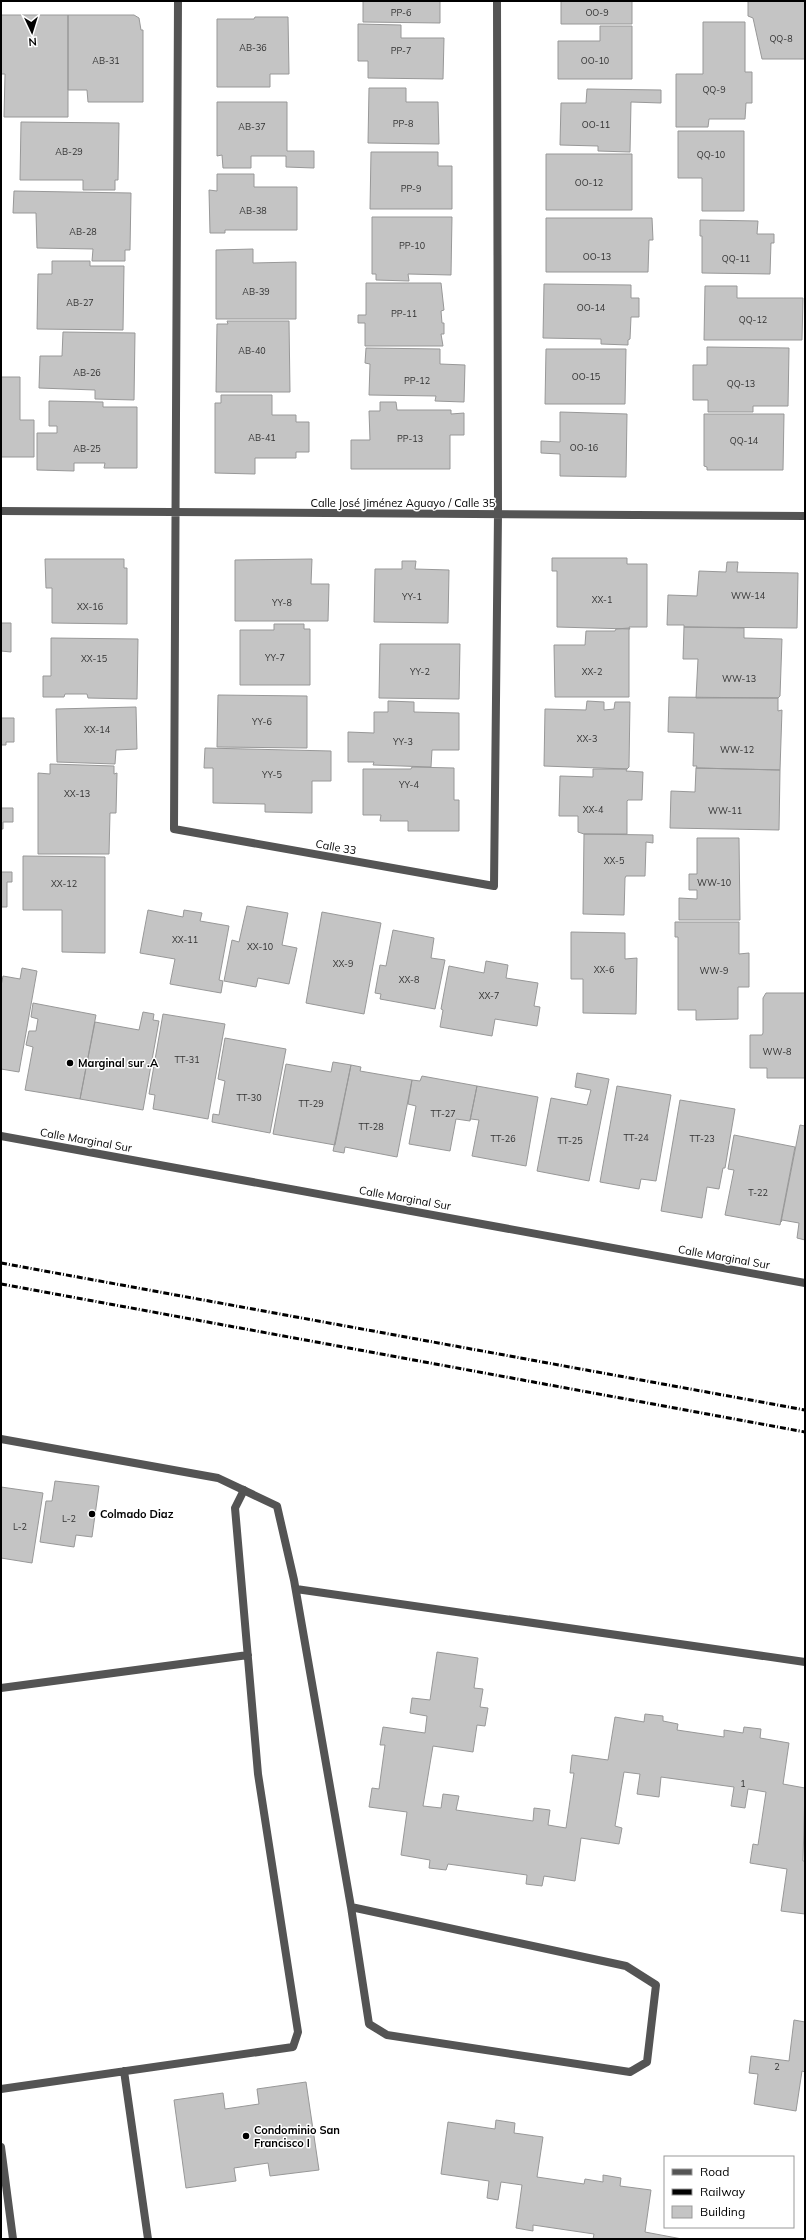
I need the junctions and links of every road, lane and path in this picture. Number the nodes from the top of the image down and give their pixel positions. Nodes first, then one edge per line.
1 (178, 1) edge
2 (497, 1) edge
3 (1, 511) edge
4 (175, 513) junction
5 (498, 514) junction
6 (805, 516) edge
7 (1, 1136) edge
8 (805, 1283) edge
9 (1, 1439) edge
10 (244, 1490) junction
11 (296, 1589) junction
12 (248, 1656) junction
13 (805, 1662) edge
14 (1, 1688) edge
15 (352, 1907) junction
16 (124, 2071) junction
17 (1, 2089) edge
18 (1, 2147) edge
19 (13, 2239) edge
20 (148, 2239) edge

1 - 4 street
2 - 5 street
3 - 4 street, Calle José Jiménez Aguayo / Calle 35
4 - 5 street, Calle José Jiménez Aguayo / Calle 35
4 - 5 street, Calle 33
5 - 6 street, Calle José Jiménez Aguayo / Calle 35
7 - 8 street, Calle Marginal Sur
9 - 10 street
10 - 11 street
10 - 12 street
11 - 13 street
11 - 15 street
12 - 14 street
12 - 16 street
15 - 15 street
16 - 17 street
16 - 20 street
18 - 19 street

